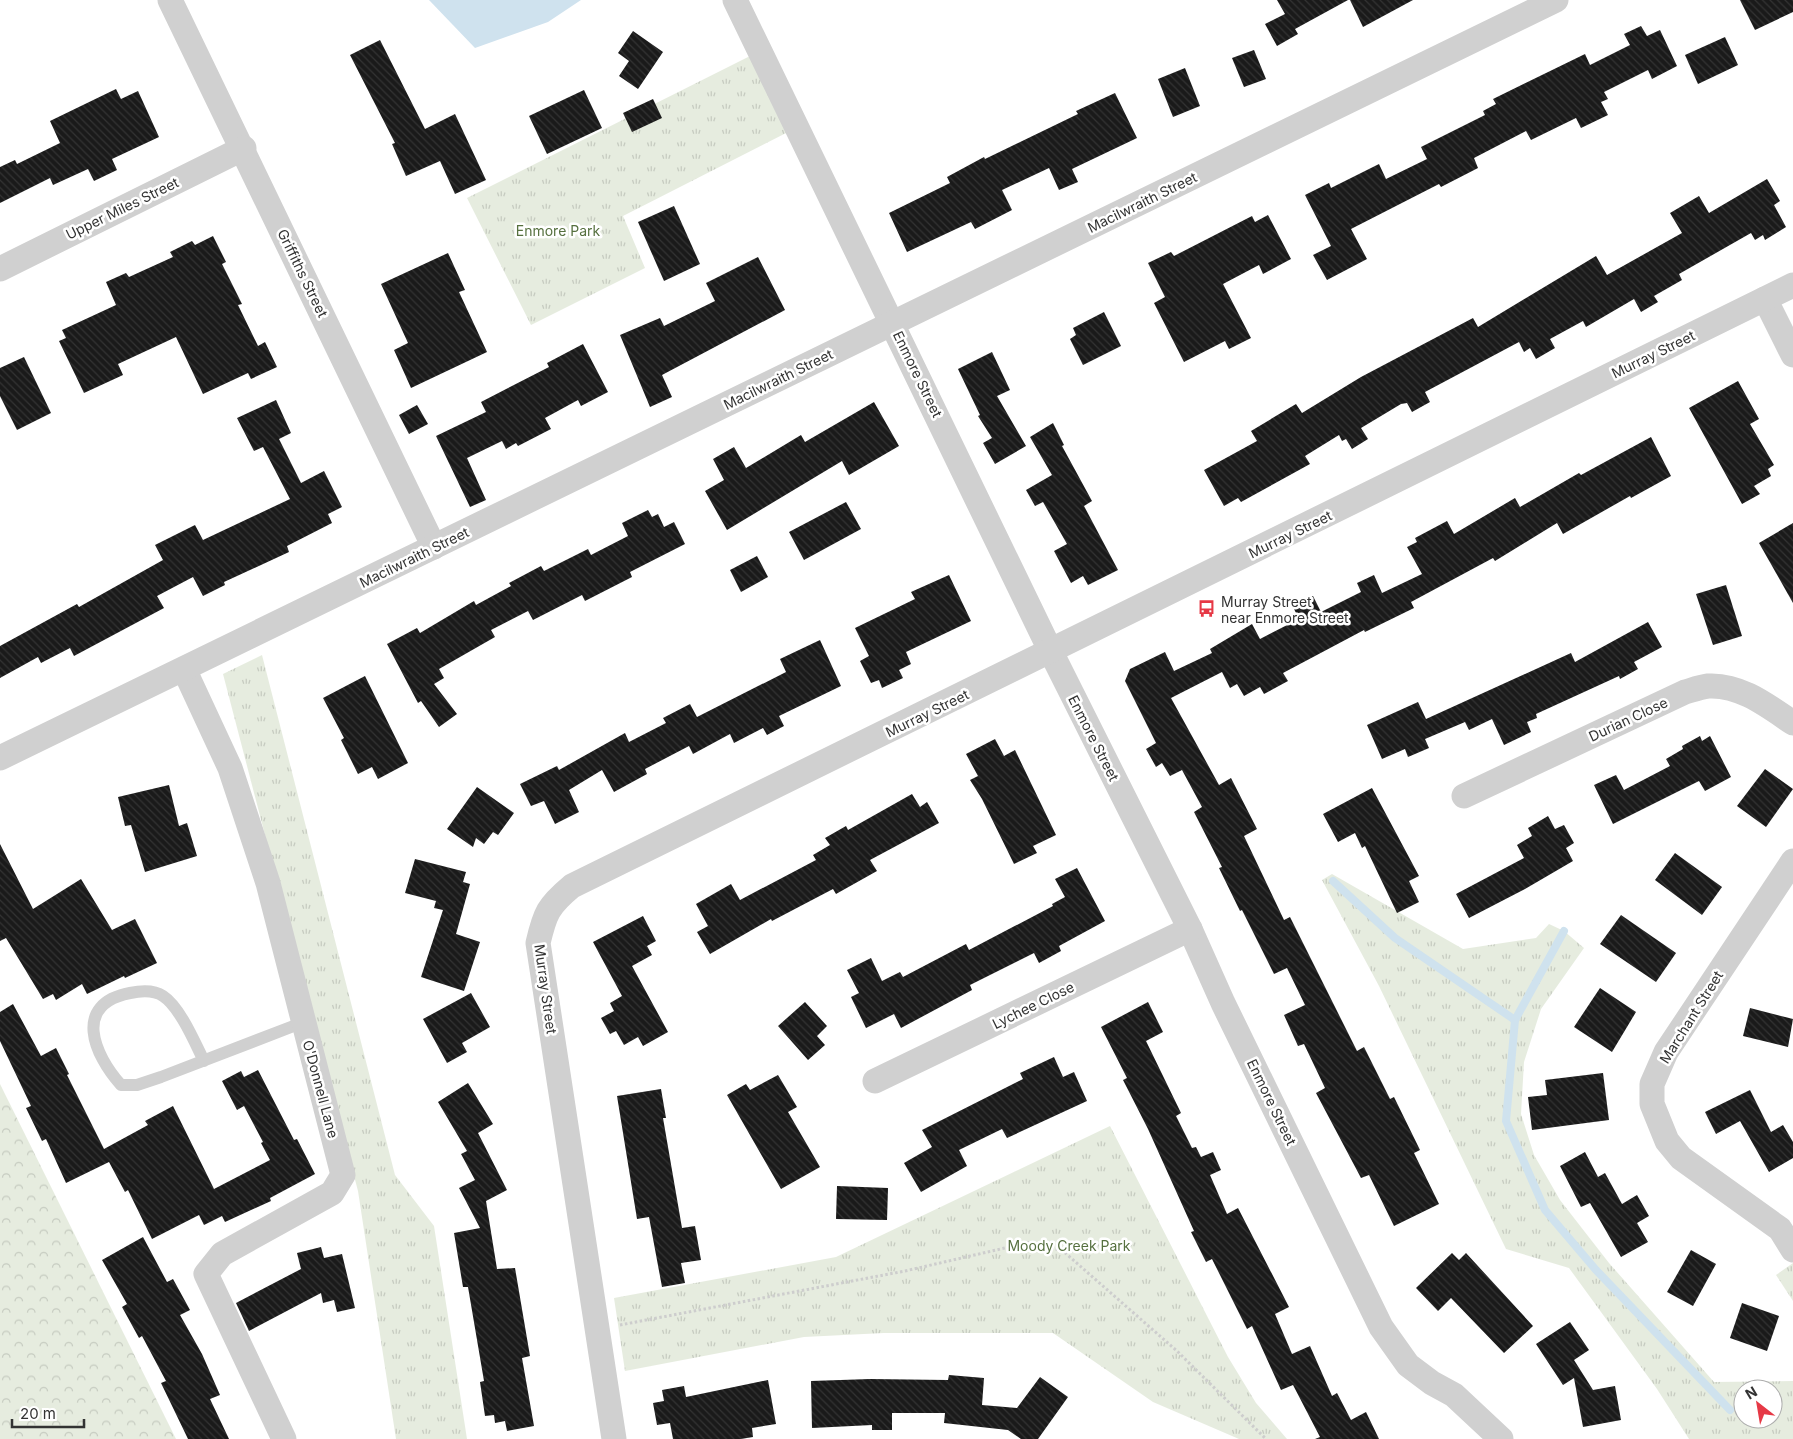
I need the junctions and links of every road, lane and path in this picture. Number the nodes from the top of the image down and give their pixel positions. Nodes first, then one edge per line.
1 (170, 0) edge
2 (735, 0) edge
3 (1556, 0) edge
4 (244, 148) junction
5 (0, 269) edge
6 (1793, 286) edge
7 (1765, 299) junction
8 (893, 323) junction
9 (1793, 355) edge
10 (434, 547) junction
11 (1051, 652) junction
12 (184, 668) junction
13 (1793, 723) edge
14 (0, 758) edge
15 (1464, 796) dead end
16 (1793, 860) edge
17 (1190, 929) junction
18 (304, 1022) junction
19 (204, 1061) junction
20 (875, 1081) dead end
21 (1793, 1250) edge
22 (598, 1329) junction
23 (284, 1439) edge
24 (614, 1439) edge
25 (1266, 1439) edge
26 (1501, 1439) edge

1 - 4 street, Griffiths Street
2 - 8 street, Enmore Street
3 - 8 street, Macilwraith Street
4 - 5 street, Upper Miles Street
4 - 10 street, Griffiths Street
6 - 7 street, Murray Street
7 - 9 street
7 - 11 street, Murray Street
8 - 10 street, Macilwraith Street
8 - 11 street, Enmore Street
10 - 12 street, Macilwraith Street
11 - 17 street, Enmore Street
11 - 22 street, Murray Street
12 - 14 street, Macilwraith Street
12 - 18 street, O'Donnell Lane
13 - 15 street, Durian Close
16 - 21 street, Marchant Street
17 - 20 street, Lychee Close
17 - 26 street, Enmore Street
18 - 19 lane
18 - 23 street, O'Donnell Lane
19 - 19 lane
22 - 24 street, Murray Street
22 - 25 path

